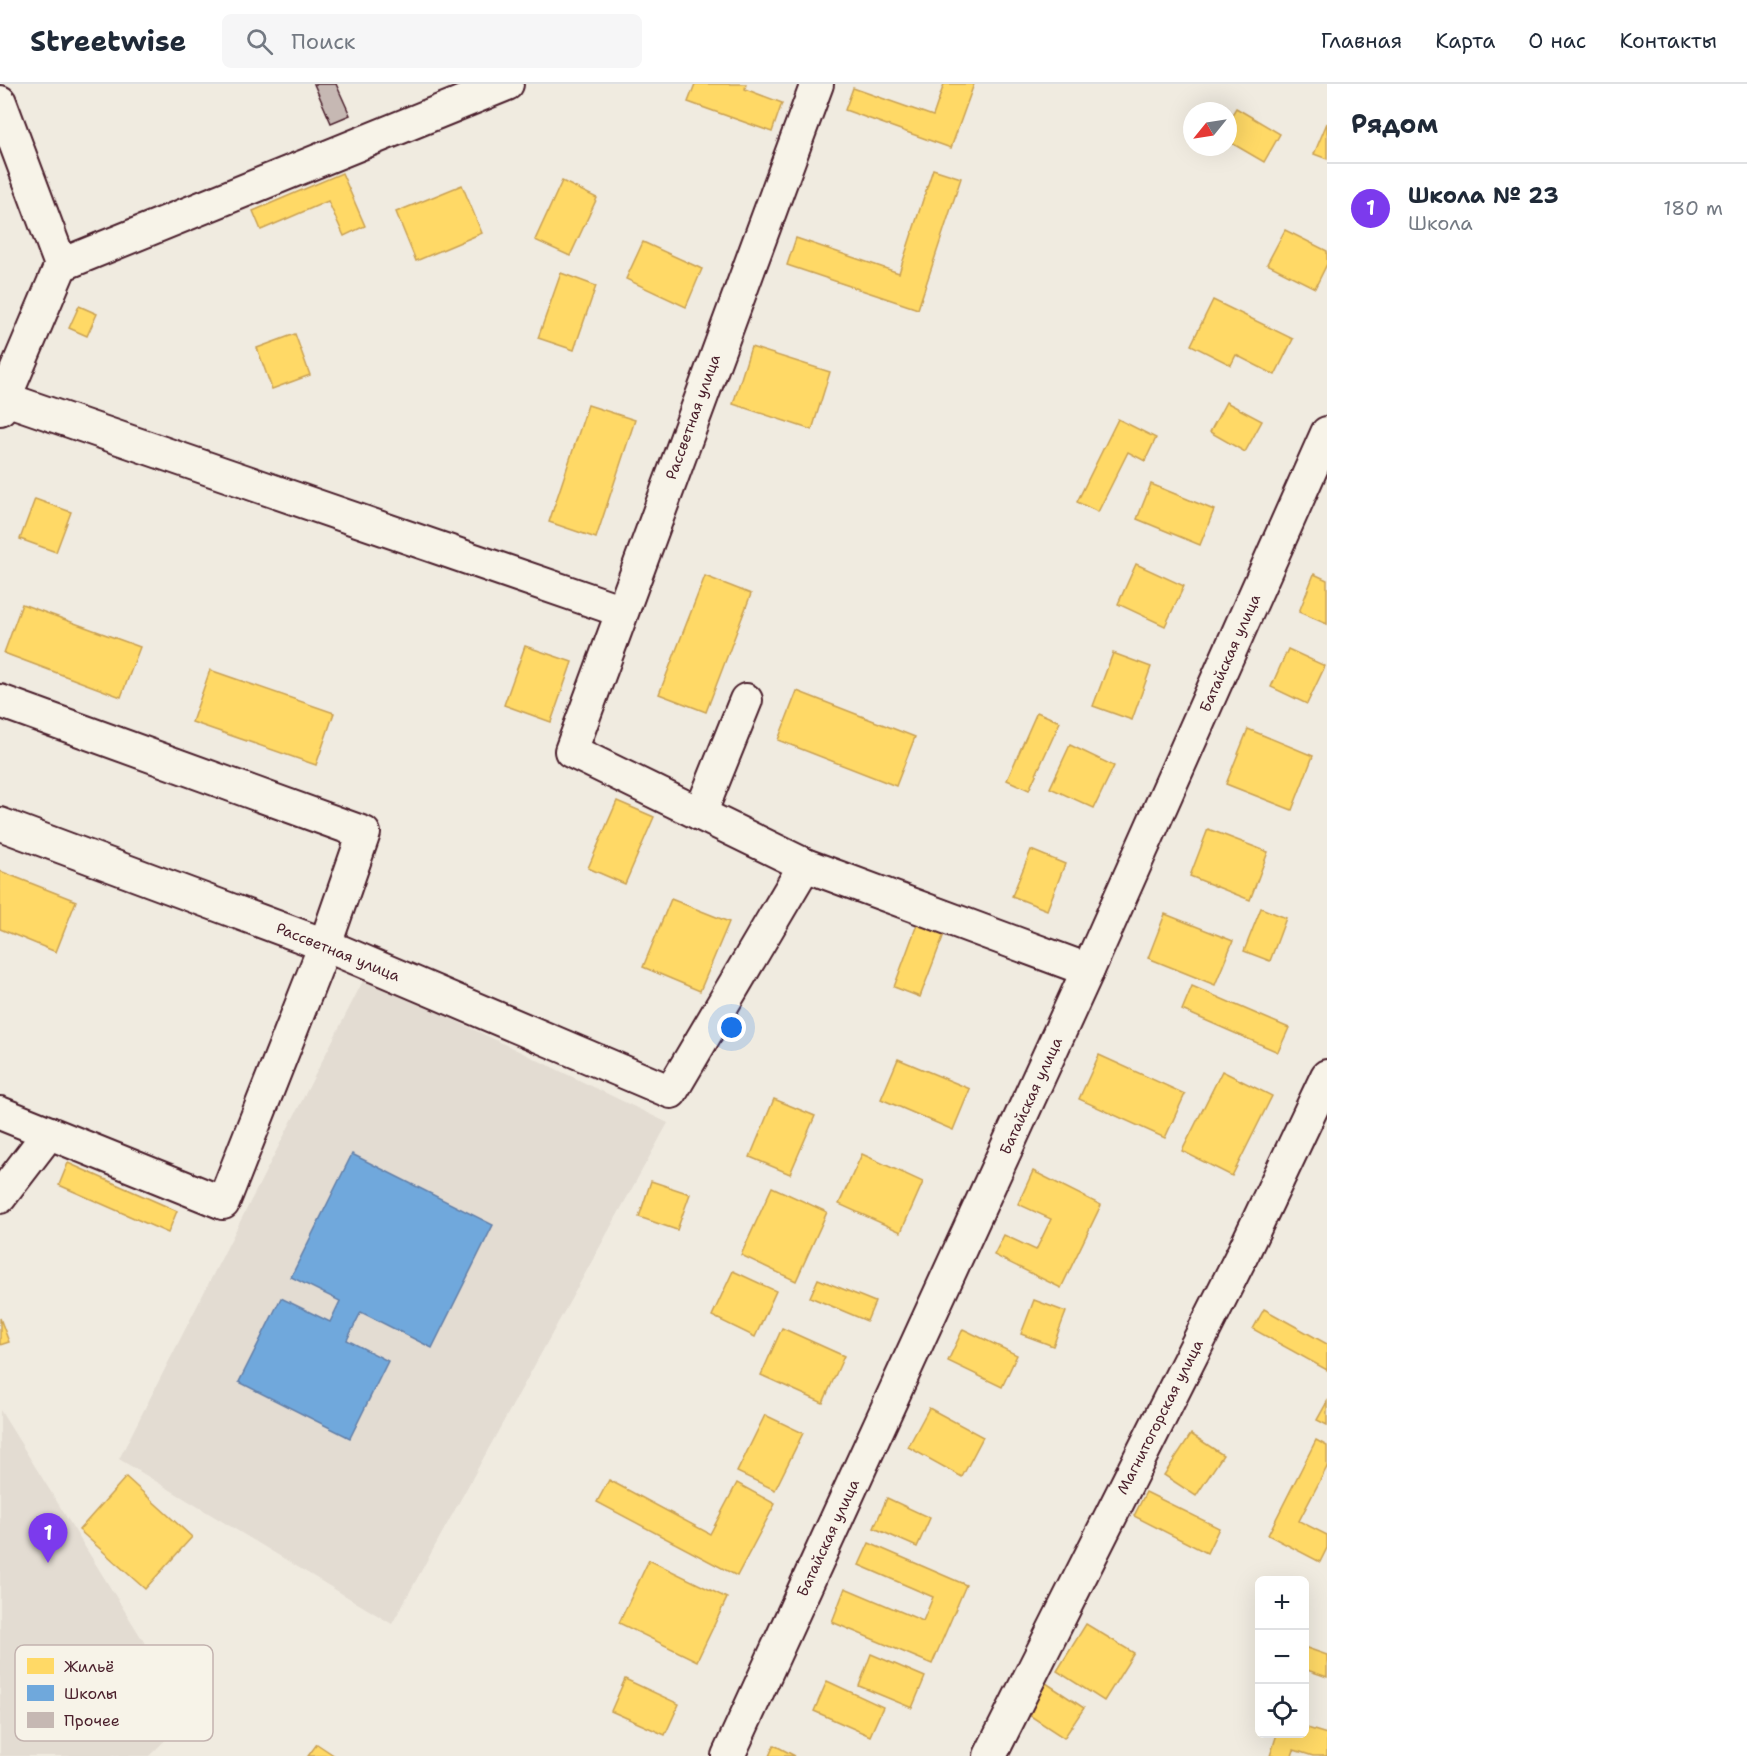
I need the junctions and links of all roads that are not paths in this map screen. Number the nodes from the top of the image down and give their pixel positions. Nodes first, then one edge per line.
1 (10, 84) edge
2 (507, 84) edge
3 (817, 84) edge
4 (0, 94) edge
5 (0, 102) edge
6 (61, 265) junction
7 (1, 402) edge
8 (1327, 433) edge
9 (622, 611) junction
10 (746, 700) dead end
11 (0, 701) edge
12 (700, 814) junction
13 (0, 824) edge
14 (805, 865) junction
15 (325, 945) junction
16 (1088, 970) junction
17 (1327, 1076) edge
18 (0, 1113) edge
19 (49, 1133) junction
20 (0, 1197) edge
21 (728, 1756) edge
22 (990, 1756) edge

1 - 4 street
2 - 6 street
3 - 9 street, Рассветная улица
5 - 6 street
6 - 7 street
7 - 9 street
8 - 16 street, Батайская улица
9 - 12 street, Рассветная улица
10 - 12 street
11 - 15 street
12 - 14 street
13 - 15 street, Рассветная улица
14 - 15 street, Рассветная улица
14 - 16 street
15 - 19 street
16 - 21 street, Батайская улица
17 - 22 street, Магнитогорская улица
18 - 19 street
19 - 20 street

